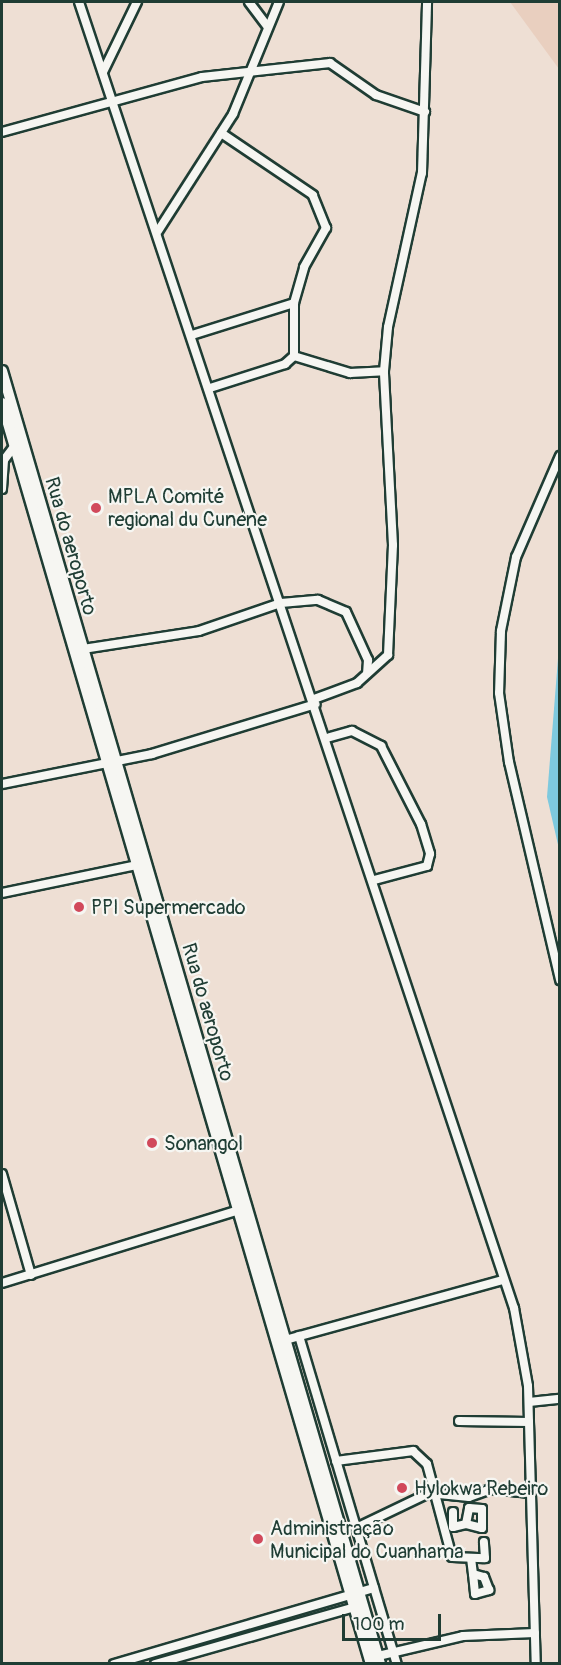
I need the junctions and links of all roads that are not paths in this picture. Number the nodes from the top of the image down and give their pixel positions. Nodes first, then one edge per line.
1 (79, 2) edge
2 (137, 2) edge
3 (249, 2) edge
4 (279, 2) edge
5 (427, 2) edge
6 (268, 27) junction
7 (254, 70) junction
8 (102, 73) junction
9 (111, 100) junction
10 (425, 111) junction
11 (2, 132) edge
12 (221, 133) junction
13 (158, 231) junction
14 (294, 303) junction
15 (192, 335) junction
16 (294, 356) junction
17 (2, 371) edge
18 (384, 371) junction
19 (210, 388) junction
20 (2, 403) edge
21 (18, 443) junction
22 (560, 456) edge
23 (2, 489) edge
24 (281, 603) junction
25 (83, 649) junction
26 (368, 673) junction
27 (315, 702) junction
28 (327, 738) junction
29 (112, 761) junction
30 (2, 784) edge
31 (137, 865) junction
32 (374, 880) junction
33 (2, 893) edge
34 (560, 980) edge
35 (2, 1174) edge
36 (242, 1209) junction
37 (30, 1275) junction
38 (503, 1280) junction
39 (2, 1283) edge
40 (299, 1336) junction
41 (285, 1340) junction
42 (560, 1399) edge
43 (529, 1402) junction
44 (459, 1421) dead end
45 (530, 1422) junction
46 (336, 1461) junction
47 (436, 1492) junction
48 (479, 1492) junction
49 (530, 1493) junction
50 (477, 1509) junction
51 (453, 1512) dead end
52 (466, 1524) junction
53 (356, 1528) junction
54 (484, 1542) dead end
55 (471, 1558) junction
56 (472, 1574) dead end
57 (374, 1588) junction
58 (355, 1594) junction
59 (355, 1607) junction
60 (535, 1633) junction
61 (394, 1653) junction
62 (376, 1661) edge
63 (114, 1664) edge
64 (155, 1664) edge
65 (397, 1664) edge
66 (536, 1664) edge

1 - 8 street
2 - 8 street
3 - 6 street
4 - 6 street
5 - 10 street
6 - 7 street
7 - 9 street
7 - 10 street
7 - 12 street
8 - 9 street
9 - 11 street
9 - 13 street
10 - 18 street
12 - 13 street
12 - 14 street
13 - 15 street
14 - 15 street
14 - 16 street
15 - 19 street
16 - 18 street
16 - 19 street
17 - 21 main road, Rua do aeroporto
18 - 26 street
19 - 24 street
20 - 21 main road, Rua do aeroporto
21 - 23 street
21 - 25 main road, Rua do aeroporto
21 - 29 main road, Rua do aeroporto
22 - 34 street
24 - 25 street
24 - 26 street
24 - 27 street
25 - 29 main road, Rua do aeroporto
26 - 27 street
27 - 28 street
27 - 29 street
28 - 32 street
28 - 32 street
29 - 30 street
29 - 31 main road, Rua do aeroporto
29 - 36 main road, Rua do aeroporto
31 - 33 street
31 - 36 main road, Rua do aeroporto
32 - 38 street
35 - 37 street
36 - 37 street
36 - 41 main road, Rua do aeroporto
36 - 58 main road, Rua do aeroporto
37 - 39 street
38 - 40 street
38 - 43 street
40 - 41 street
40 - 46 street
41 - 58 main road, Rua do aeroporto
42 - 43 street
43 - 45 street
44 - 45 street
45 - 49 street
46 - 47 street
46 - 53 street
47 - 48 street
47 - 53 street
47 - 55 street
48 - 49 street
48 - 50 street
49 - 60 street
50 - 52 street
50 - 52 street
51 - 52 street
53 - 57 street
54 - 55 street
55 - 56 street
57 - 58 street
57 - 61 street
58 - 59 main road, Rua do aeroporto
58 - 62 main road, Rua do aeroporto
58 - 63 street
59 - 62 main road, Rua do aeroporto
59 - 64 street
60 - 61 street
60 - 66 street
61 - 62 street
61 - 65 street

